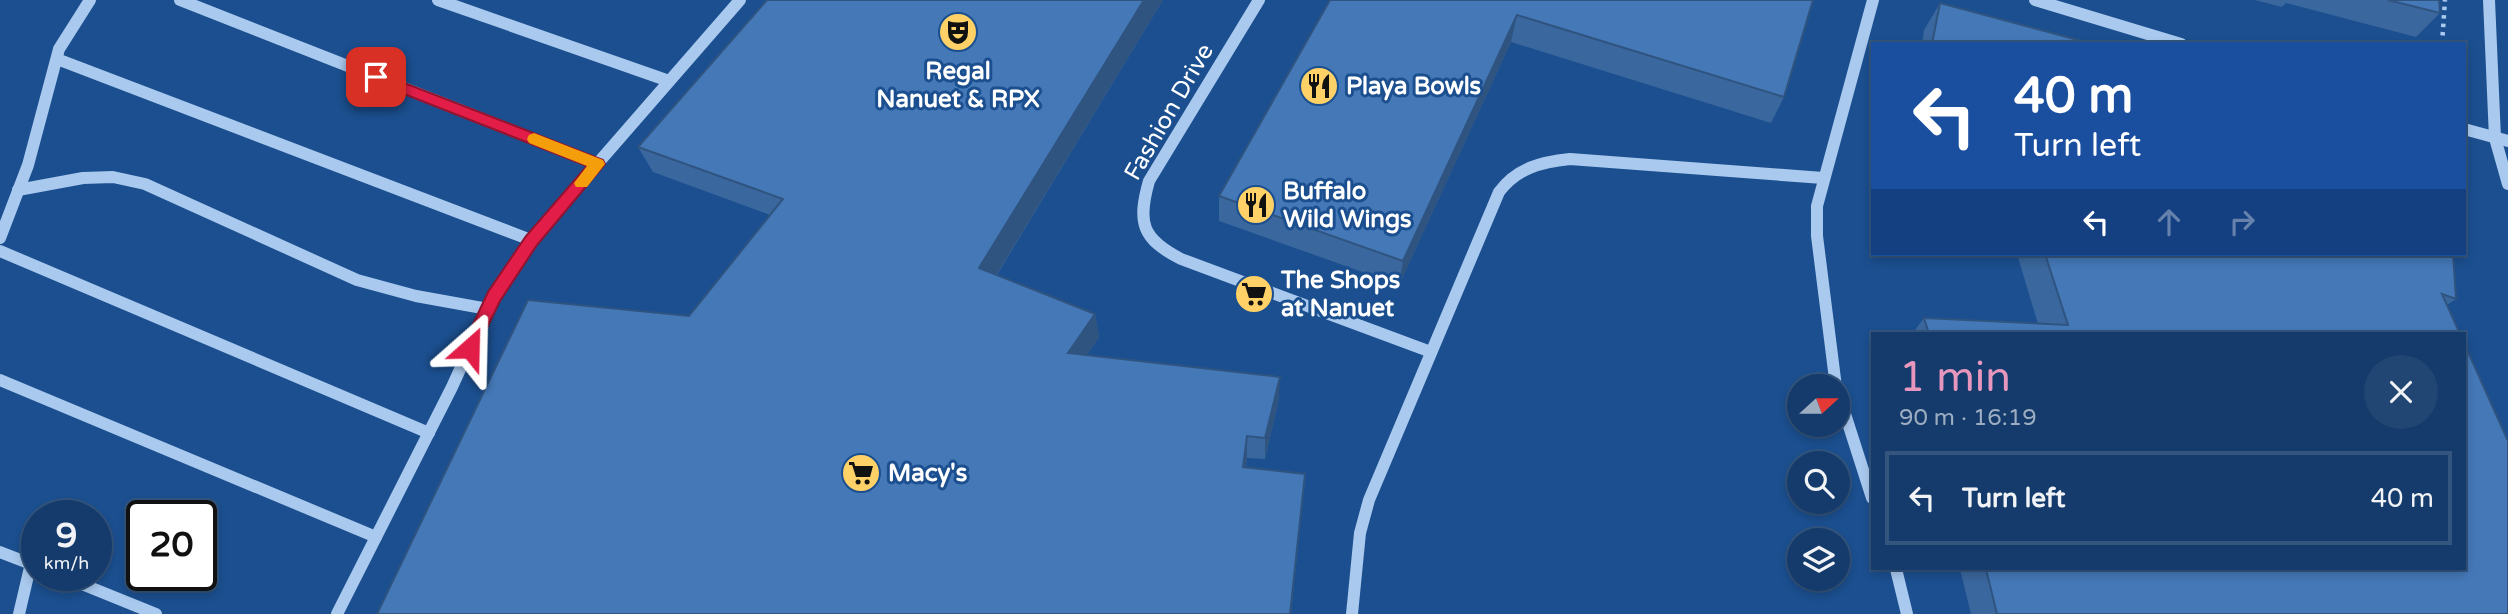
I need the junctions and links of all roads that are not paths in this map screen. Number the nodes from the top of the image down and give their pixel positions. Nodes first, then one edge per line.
1 (90, 0) edge
2 (180, 0) edge
3 (438, 0) edge
4 (740, 0) edge
5 (1259, 0) edge
6 (1873, 0) edge
7 (2035, 0) edge
8 (2489, 0) edge
9 (2174, 42) edge
10 (57, 60) junction
11 (669, 81) junction
12 (2466, 130) edge
13 (2495, 138) junction
14 (2508, 141) edge
15 (597, 164) junction
16 (1823, 178) junction
17 (2508, 184) edge
18 (18, 190) junction
19 (0, 238) edge
20 (531, 240) junction
21 (0, 251) edge
22 (488, 309) junction
23 (1431, 352) junction
24 (1834, 374) edge
25 (0, 380) edge
26 (1850, 429) edge
27 (429, 433) junction
28 (1871, 495) edge
29 (376, 537) junction
30 (0, 552) edge
31 (21, 559) edge
32 (1896, 570) edge
33 (26, 591) edge
34 (99, 591) edge
35 (19, 614) edge
36 (156, 614) edge
37 (337, 614) edge
38 (1352, 614) edge
39 (1907, 614) edge

1 - 10 lane
2 - 15 lane
3 - 11 lane
4 - 11 lane
5 - 23 lane, Fashion Drive
6 - 16 lane
7 - 9 lane
8 - 13 lane
10 - 18 lane
10 - 20 lane
11 - 15 lane
12 - 13 lane
13 - 14 lane
13 - 17 lane
15 - 20 lane
16 - 23 lane
16 - 24 lane
18 - 19 lane
18 - 22 lane
20 - 22 lane
21 - 27 lane
22 - 27 lane
23 - 38 lane
25 - 29 lane
26 - 28 lane
27 - 29 lane
29 - 37 lane
30 - 31 lane
32 - 39 lane
33 - 35 lane
34 - 36 lane

